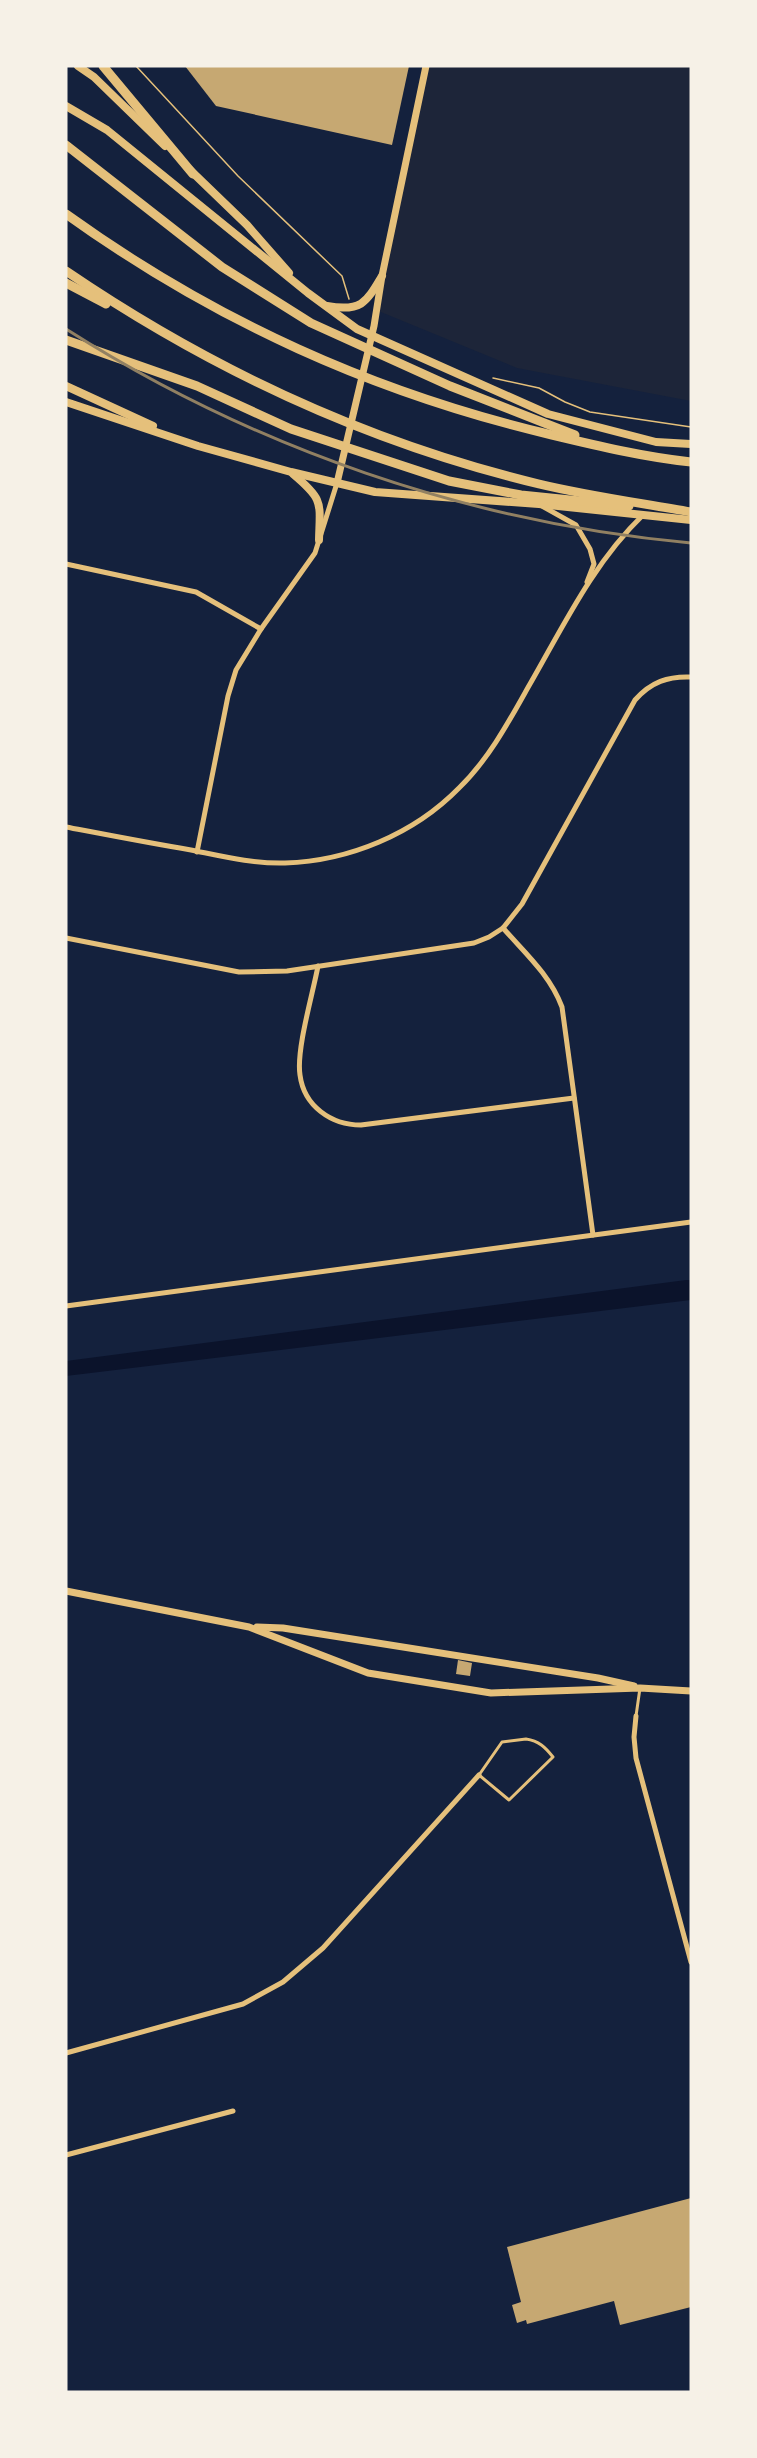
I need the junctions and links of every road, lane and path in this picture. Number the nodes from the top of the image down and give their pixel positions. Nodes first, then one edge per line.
1 (78, 66) edge
2 (103, 66) edge
3 (426, 66) edge
4 (66, 106) edge
5 (66, 145) edge
6 (193, 174) junction
7 (66, 212) edge
8 (66, 271) edge
9 (382, 276) junction
10 (66, 283) edge
11 (308, 293) junction
12 (324, 305) junction
13 (162, 333) junction
14 (372, 336) junction
15 (66, 340) edge
16 (66, 386) edge
17 (66, 402) edge
18 (691, 444) edge
19 (198, 446) junction
20 (622, 452) junction
21 (691, 462) edge
22 (291, 472) junction
23 (337, 483) junction
24 (539, 504) junction
25 (691, 512) edge
26 (643, 515) junction
27 (691, 520) edge
28 (320, 540) junction
29 (66, 564) edge
30 (583, 592) junction
31 (261, 629) junction
32 (691, 677) edge
33 (66, 827) edge
34 (197, 852) junction
35 (503, 928) junction
36 (66, 938) edge
37 (318, 966) junction
38 (574, 1098) junction
39 (691, 1222) edge
40 (593, 1235) junction
41 (66, 1305) edge
42 (66, 1591) edge
43 (249, 1627) junction
44 (640, 1688) junction
45 (691, 1691) edge
46 (636, 1716) joint
47 (479, 1776) junction
48 (691, 1962) edge
49 (66, 2053) edge
50 (233, 2111) dead end
51 (66, 2155) edge

1 - 6 main road
2 - 6 highway
3 - 9 street
4 - 11 main road
5 - 20 highway
6 - 11 main road
7 - 20 highway
8 - 13 highway
9 - 12 main road
9 - 14 street
10 - 13 highway
11 - 12 main road
12 - 14 main road
13 - 25 highway
14 - 18 main road
14 - 23 street
15 - 25 highway
16 - 19 main road
17 - 19 main road
19 - 22 main road
20 - 21 highway
22 - 23 main road
22 - 28 main road
23 - 24 main road
23 - 28 street
24 - 26 main road
24 - 30 street
26 - 27 main road
26 - 30 street
28 - 31 street
29 - 31 street
30 - 34 street
31 - 34 street
32 - 35 street
33 - 34 street
35 - 37 street
35 - 38 street
36 - 37 street
37 - 38 street
38 - 40 street
39 - 40 street
40 - 41 street
42 - 43 street
43 - 44 street
43 - 44 street
44 - 45 street
44 - 46 lane
46 - 48 street
47 - 47 lane
47 - 49 street
50 - 51 street

